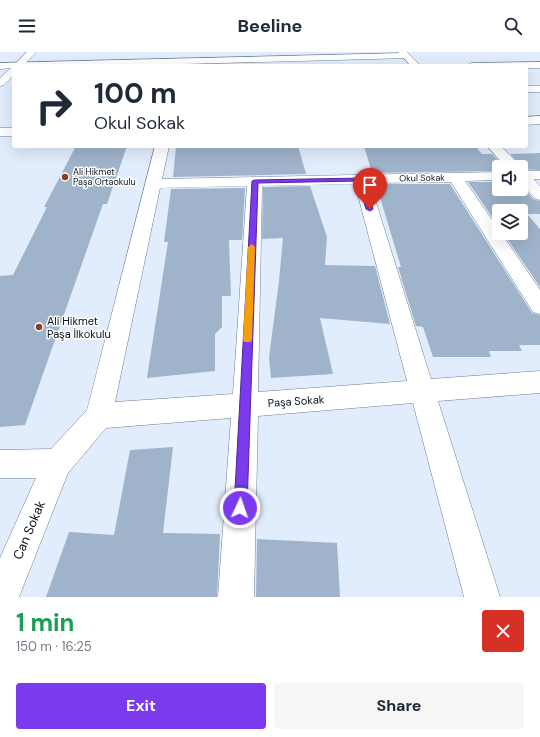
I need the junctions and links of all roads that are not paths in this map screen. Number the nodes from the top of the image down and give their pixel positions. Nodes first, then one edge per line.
1 (32, 52) edge
2 (134, 52) edge
3 (404, 54) edge
4 (530, 55) dead end
5 (224, 59) edge
6 (315, 59) edge
7 (540, 61) edge
8 (20, 64) edge
9 (127, 64) edge
10 (414, 64) edge
11 (528, 65) edge
12 (540, 65) edge
13 (0, 66) edge
14 (12, 67) edge
15 (12, 72) edge
16 (0, 83) edge
17 (528, 89) edge
18 (540, 89) edge
19 (540, 120) edge
20 (528, 121) edge
21 (0, 132) edge
22 (12, 132) edge
23 (162, 148) edge
24 (496, 148) edge
25 (507, 160) edge
26 (528, 174) edge
27 (540, 175) edge
28 (492, 176) edge
29 (455, 177) junction
30 (361, 179) junction
31 (255, 181) junction
32 (528, 182) edge
33 (154, 184) junction
34 (540, 195) edge
35 (540, 306) edge
36 (540, 382) edge
37 (422, 391) junction
38 (245, 405) junction
39 (99, 416) junction
40 (57, 463) junction
41 (0, 464) edge
42 (1, 597) edge
43 (236, 597) edge
44 (482, 597) edge

1 - 8 street
2 - 9 street
3 - 6 street
3 - 10 street
4 - 7 street
5 - 6 street
5 - 9 street
11 - 12 street
13 - 14 street
15 - 16 street
17 - 18 street
19 - 20 street
21 - 22 street
23 - 33 street
24 - 25 street
26 - 27 street
28 - 29 street, Okul Sokak
29 - 30 street, Okul Sokak
29 - 35 street
30 - 31 street, Okul Sokak
30 - 37 street
31 - 33 street, Okul Sokak
31 - 38 street
32 - 34 street
33 - 39 street
36 - 37 street, Paşa Sokak
37 - 38 street, Paşa Sokak
37 - 44 street
38 - 39 street, Paşa Sokak
38 - 43 street
39 - 40 street
40 - 41 street
40 - 42 street, Can Sokak

